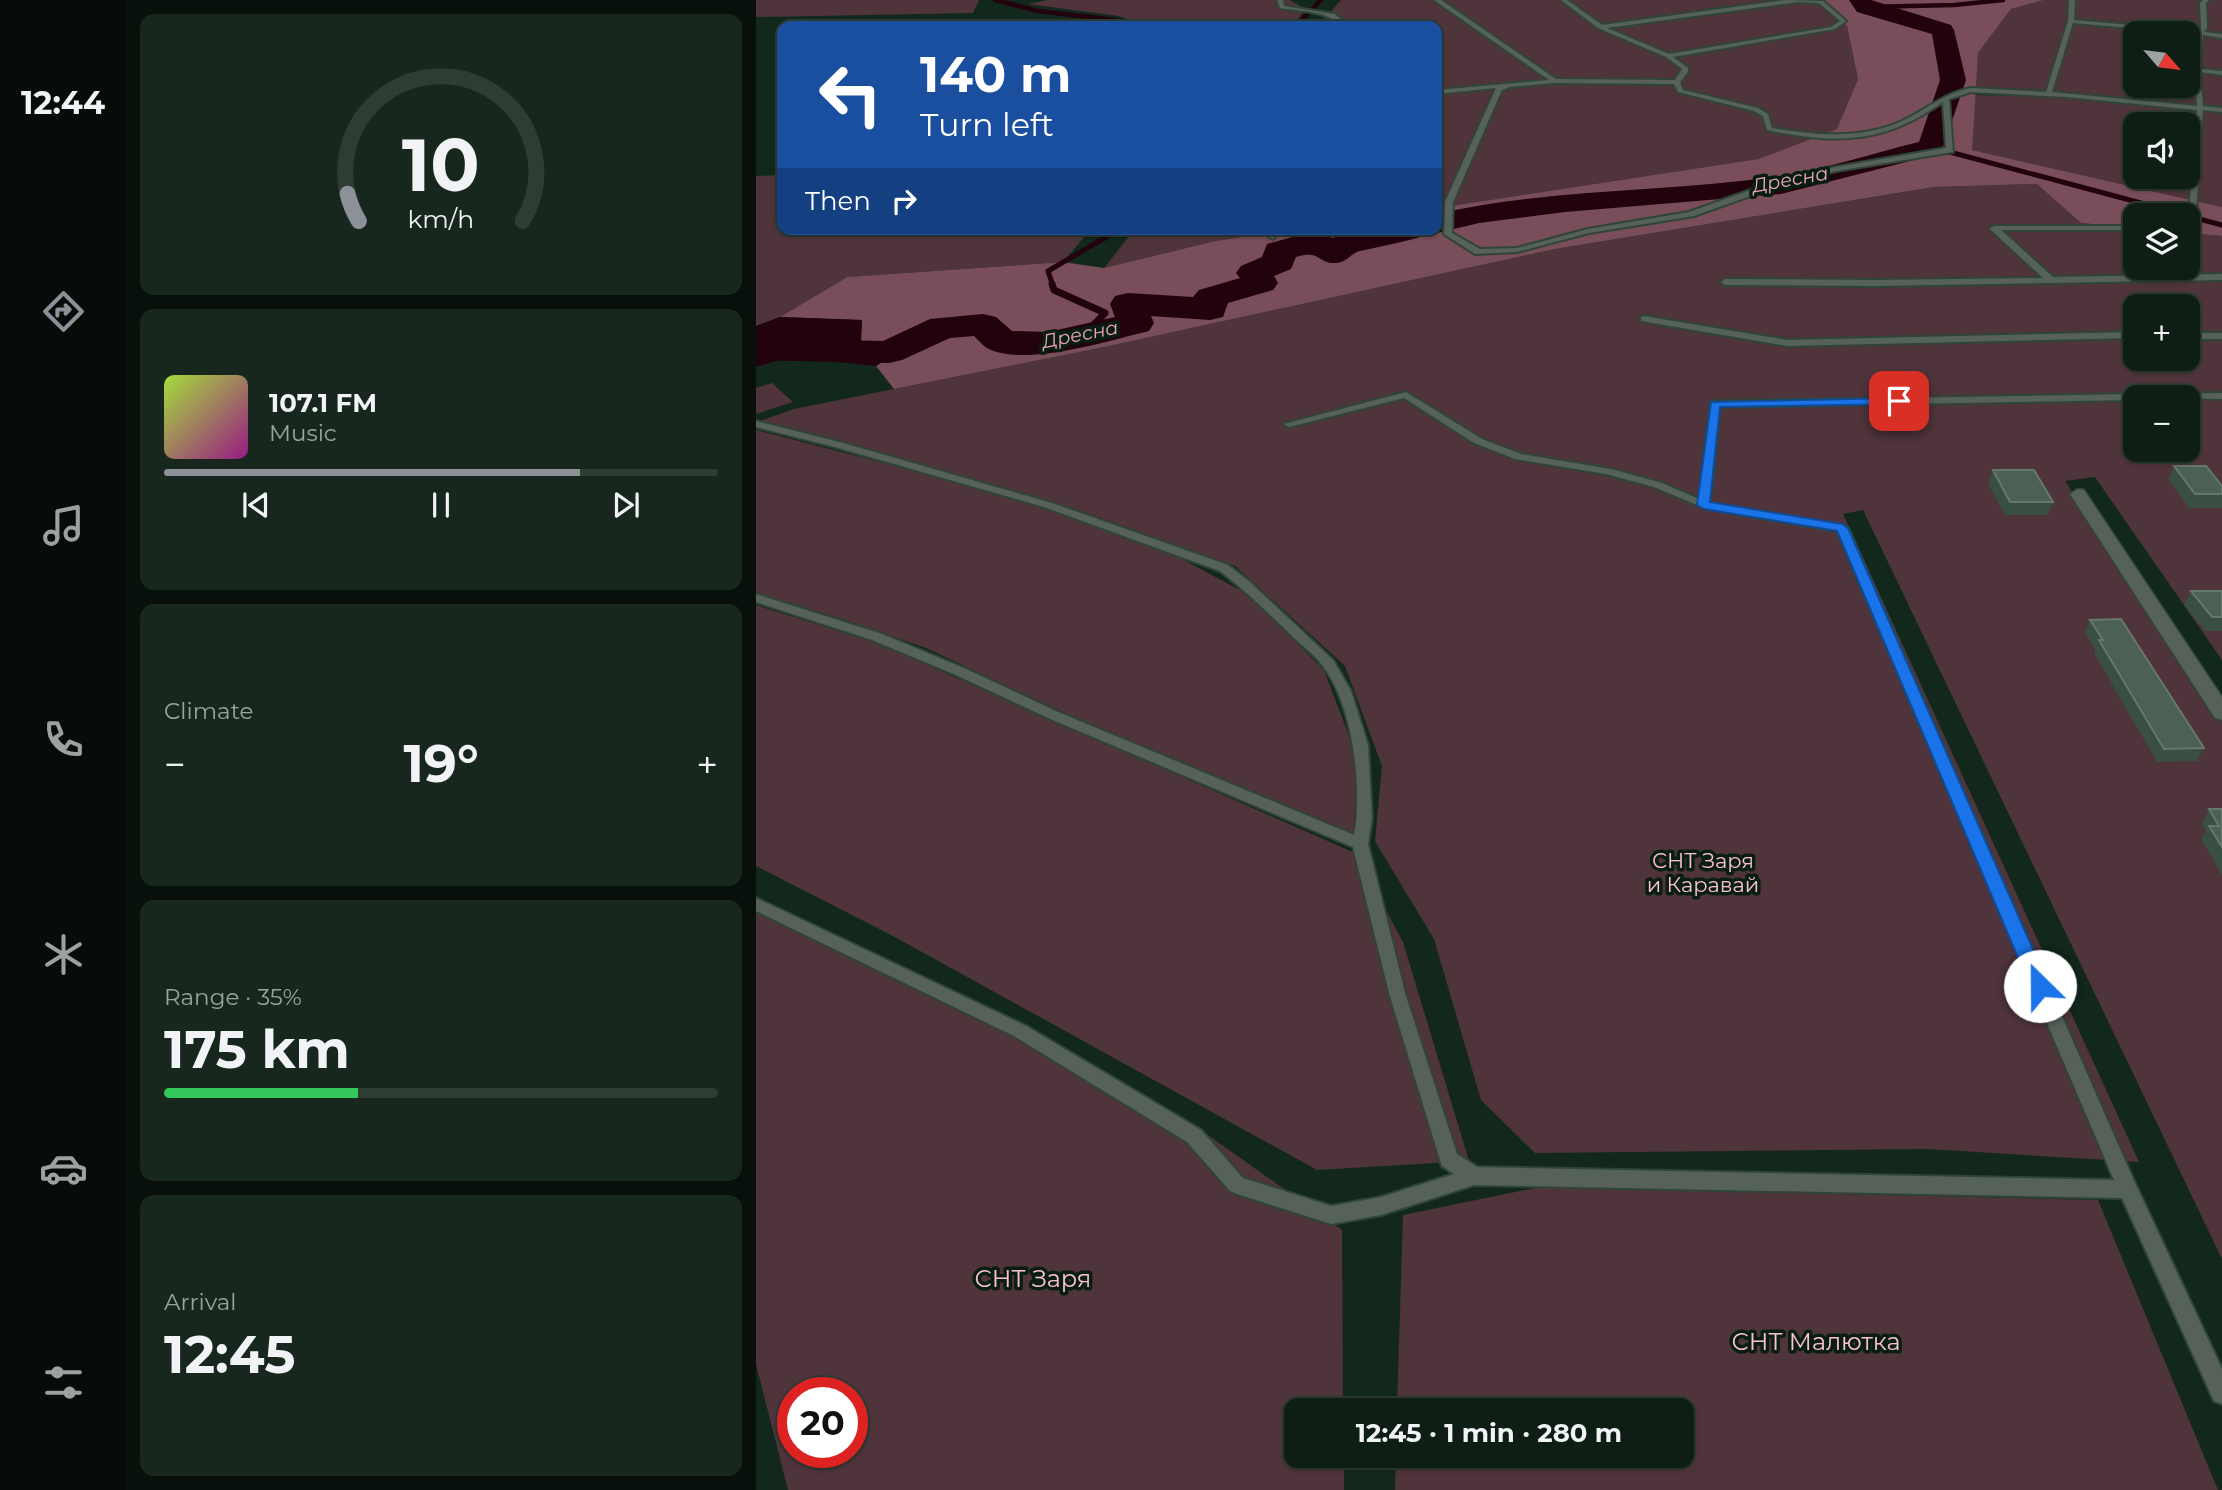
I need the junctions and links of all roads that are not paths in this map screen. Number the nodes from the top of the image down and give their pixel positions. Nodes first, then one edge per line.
1 (1280, 0) edge
2 (1437, 0) edge
3 (2072, 0) edge
4 (2206, 0) edge
5 (1566, 1) edge
6 (1576, 1) edge
7 (1821, 1) edge
8 (1340, 21) edge
9 (2071, 21) junction
10 (2123, 26) edge
11 (1600, 27) junction
12 (2200, 33) joint
13 (2222, 36) edge
14 (1668, 55) junction
15 (2200, 70) edge
16 (2222, 73) edge
17 (1555, 81) junction
18 (1677, 82) junction
19 (1510, 85) junction
20 (1442, 92) edge
21 (2049, 93) junction
22 (1946, 98) junction
23 (2199, 98) edge
24 (2200, 108) junction
25 (2222, 110) edge
26 (2192, 203) edge
27 (2123, 228) edge
28 (2222, 277) edge
29 (2051, 280) junction
30 (1725, 282) dead end
31 (1644, 319) dead end
32 (2123, 335) edge
33 (2200, 336) edge
34 (2222, 336) edge
35 (2200, 396) edge
36 (2222, 396) edge
37 (2123, 397) edge
38 (756, 424) edge
39 (1289, 425) dead end
40 (2078, 494) dead end
41 (1704, 505) junction
42 (756, 598) edge
43 (2222, 713) edge
44 (1360, 844) junction
45 (756, 904) edge
46 (1474, 1176) junction
47 (2128, 1189) junction
48 (2222, 1393) edge

1 - 8 lane
2 - 17 lane
3 - 9 lane
4 - 12 lane
5 - 6 lane
5 - 11 lane
7 - 11 lane
7 - 14 lane
9 - 10 lane
9 - 21 lane
11 - 14 lane
12 - 13 lane
14 - 18 lane
15 - 16 lane
17 - 18 lane
17 - 19 lane
18 - 22 lane
19 - 20 lane
19 - 22 lane
21 - 22 lane
21 - 24 lane
23 - 24 lane
24 - 25 lane
24 - 26 lane
27 - 29 lane
28 - 29 lane
29 - 30 lane
31 - 32 lane
33 - 34 lane
35 - 36 lane
37 - 41 lane
38 - 44 lane
39 - 41 lane
40 - 43 street
41 - 47 lane
42 - 44 lane
44 - 46 lane
45 - 46 lane
46 - 47 lane
47 - 48 lane

